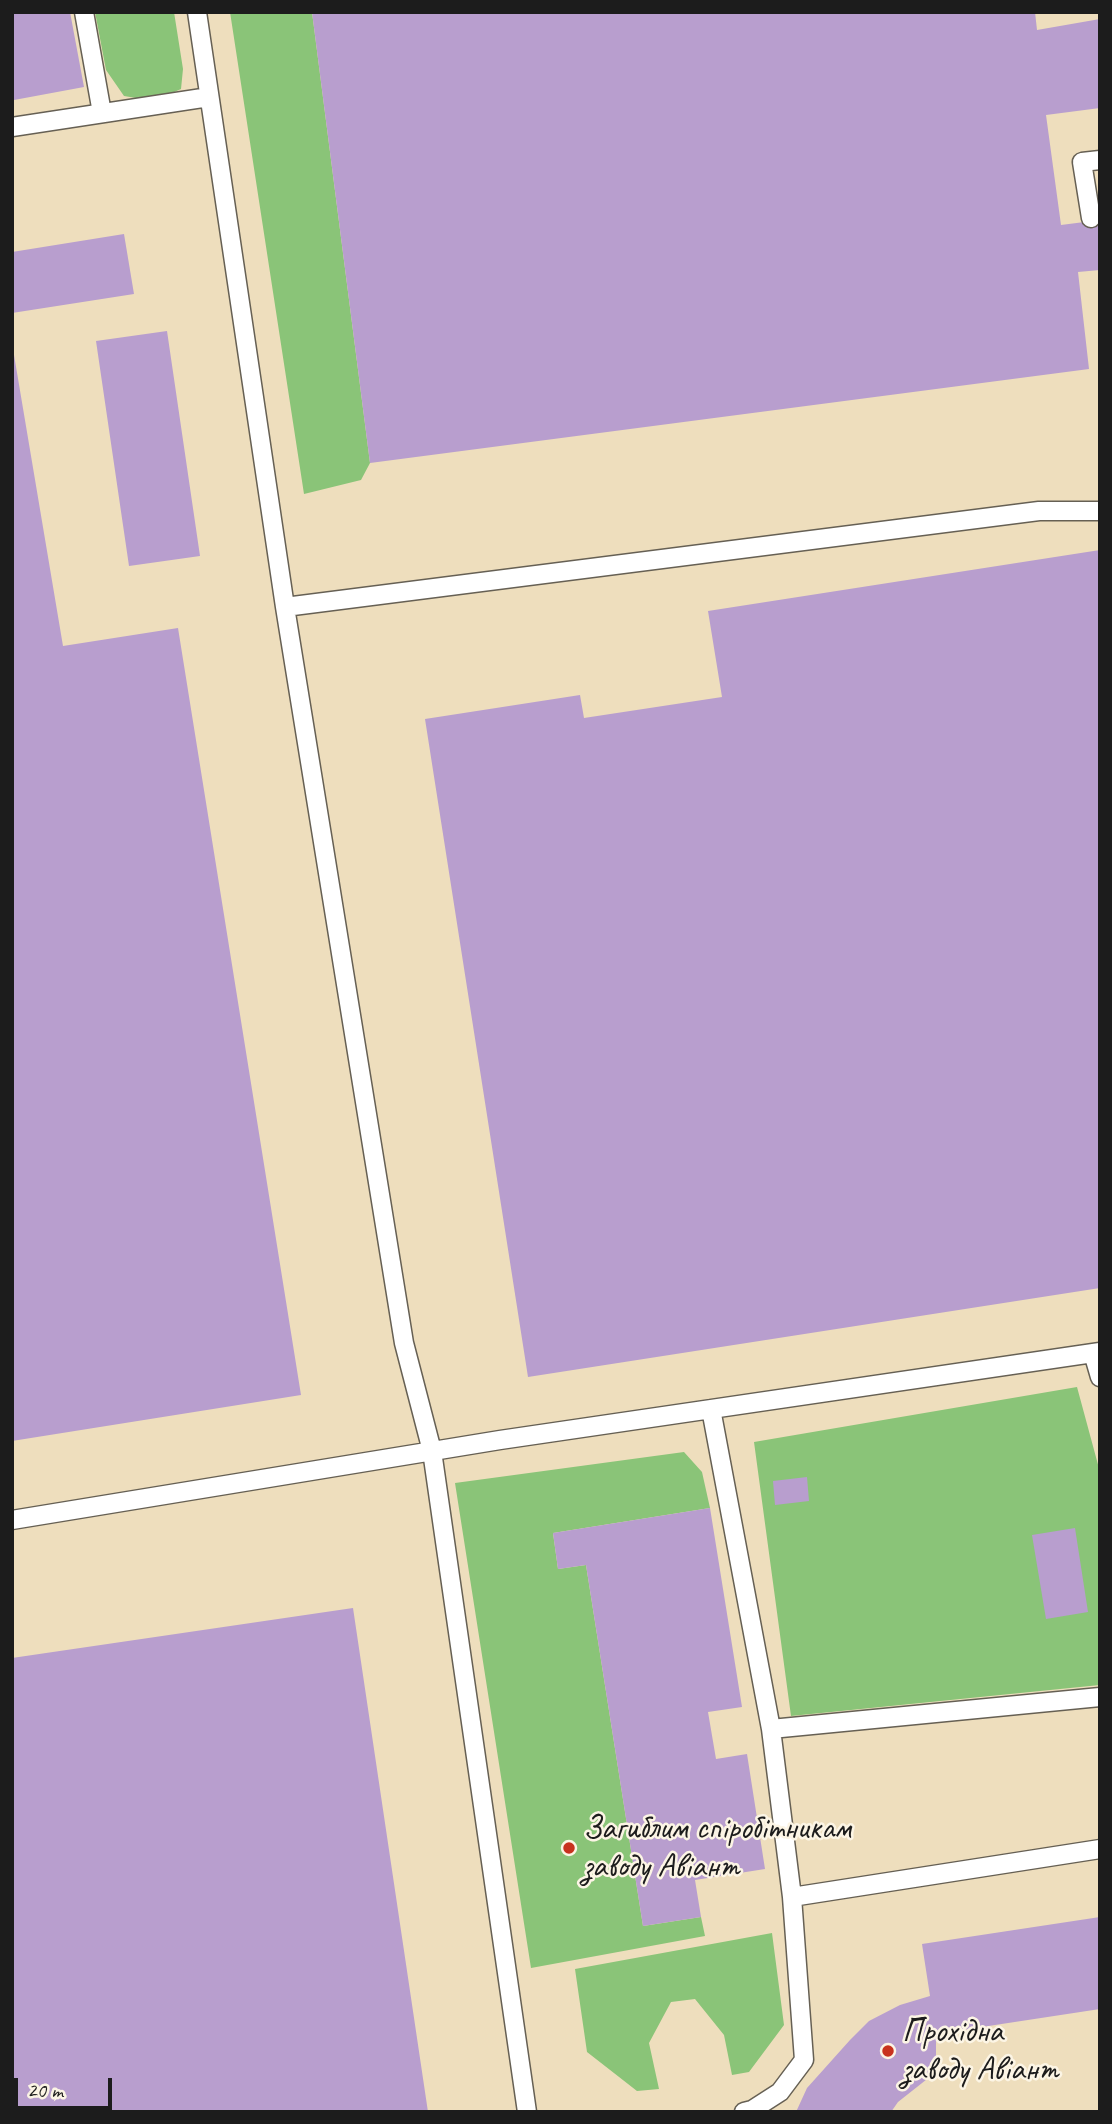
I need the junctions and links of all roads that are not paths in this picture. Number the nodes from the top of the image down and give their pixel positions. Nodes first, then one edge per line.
1 (84, 12) edge
2 (197, 12) edge
3 (209, 97) junction
4 (102, 113) junction
5 (12, 127) edge
6 (1100, 160) edge
7 (1091, 218) dead end
8 (1100, 512) edge
9 (285, 607) junction
10 (1096, 1353) edge
11 (1100, 1377) edge
12 (711, 1409) junction
13 (432, 1451) junction
14 (12, 1520) edge
15 (1100, 1697) edge
16 (771, 1729) junction
17 (1100, 1849) edge
18 (792, 1897) junction
19 (527, 2112) edge
20 (744, 2112) edge

1 - 4 lane
2 - 3 lane
3 - 4 lane
3 - 9 lane
4 - 5 lane
6 - 7 lane
8 - 9 lane
9 - 13 lane
10 - 11 lane
10 - 12 lane
12 - 13 lane
12 - 16 lane
13 - 14 lane
13 - 19 lane
15 - 16 lane
16 - 18 lane
17 - 18 lane
18 - 20 lane

